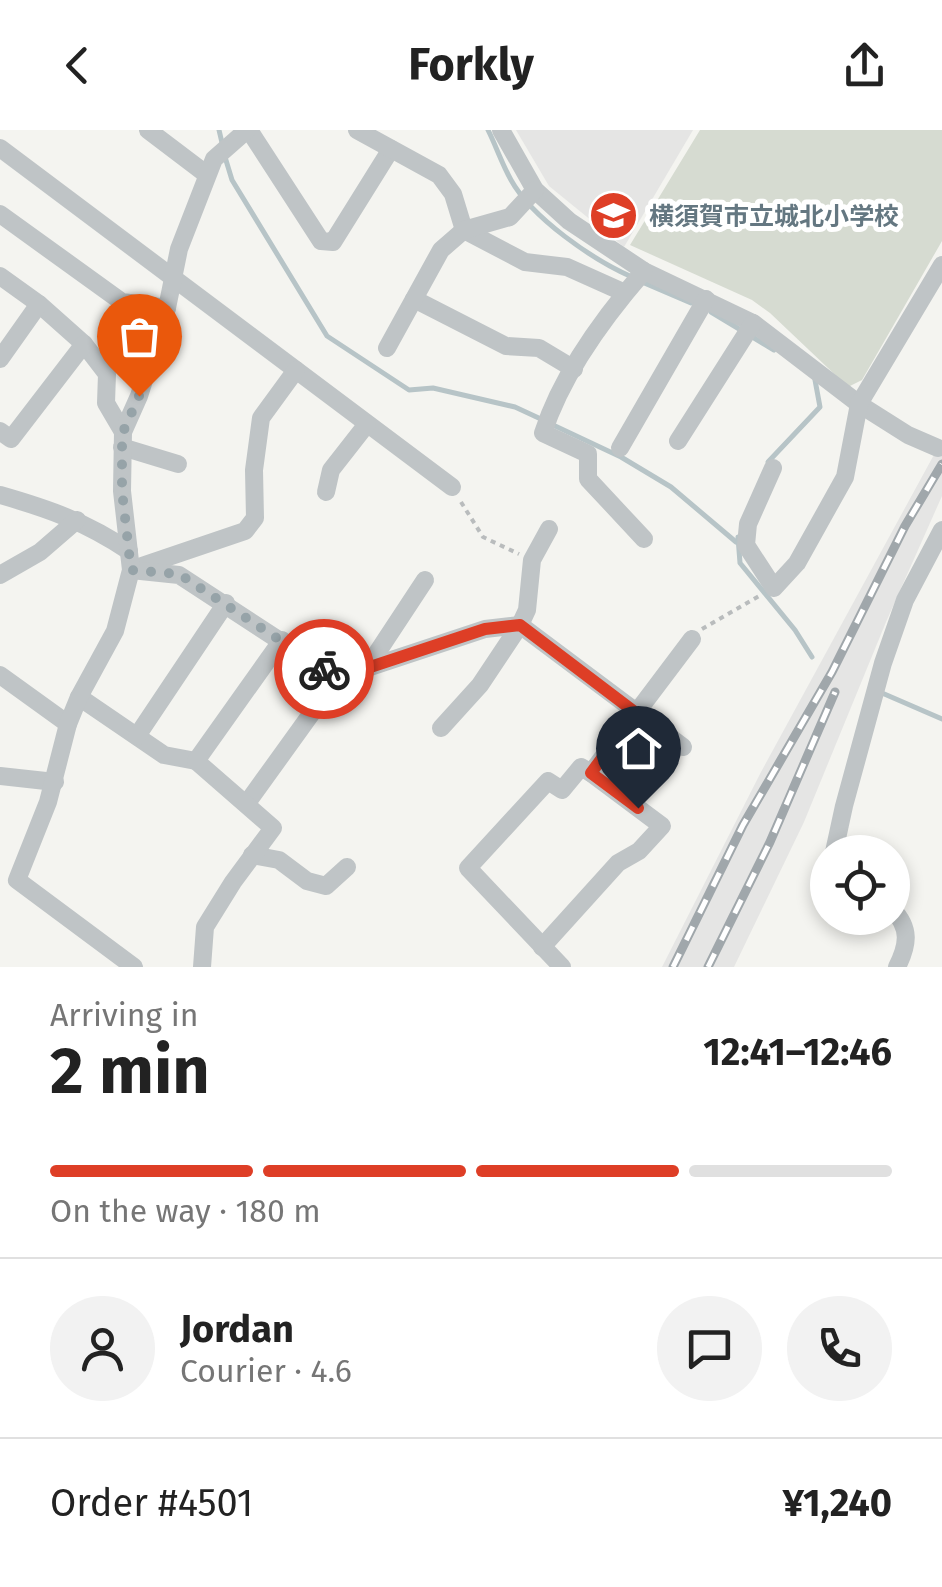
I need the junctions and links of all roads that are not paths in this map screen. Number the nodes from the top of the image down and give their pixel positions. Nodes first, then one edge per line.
1 (148, 130) edge
2 (357, 130) edge
3 (501, 130) edge
4 (240, 132) edge
5 (0, 148) edge
6 (391, 149) junction
7 (206, 174) junction
8 (534, 190) junction
9 (0, 214) edge
10 (464, 230) junction
11 (942, 265) edge
12 (644, 271) junction
13 (0, 276) edge
14 (174, 278) junction
15 (624, 294) junction
16 (414, 299) junction
17 (706, 299) junction
18 (38, 304) junction
19 (167, 308) junction
20 (754, 323) junction
21 (84, 344) junction
22 (387, 348) dead end
23 (0, 359) edge
24 (574, 369) junction
25 (296, 370) junction
26 (859, 404) junction
27 (367, 424) junction
28 (0, 431) edge
29 (122, 440) junction
30 (678, 440) dead end
31 (620, 448) dead end
32 (938, 448) dead end
33 (178, 464) dead end
34 (773, 468) dead end
35 (452, 488) road end
36 (326, 492) dead end
37 (0, 496) edge
38 (77, 520) junction
39 (550, 529) dead end
40 (942, 530) edge
41 (644, 540) dead end
42 (130, 560) junction
43 (0, 575) edge
44 (425, 580) dead end
45 (226, 603) junction
46 (520, 625) junction
47 (692, 639) road end
48 (282, 640) junction
49 (369, 665) junction
50 (0, 676) edge
51 (337, 678) junction
52 (78, 697) junction
53 (636, 713) junction
54 (68, 724) junction
55 (440, 728) dead end
56 (136, 736) junction
57 (683, 747) dead end
58 (196, 761) junction
59 (591, 773) junction
60 (0, 776) edge
61 (55, 782) junction
62 (248, 803) junction
63 (838, 835) edge
64 (252, 855) junction
65 (346, 867) dead end
66 (908, 935) edge
67 (542, 946) junction
68 (134, 967) edge
69 (202, 967) edge
70 (562, 967) edge
71 (897, 967) edge

1 - 7 street
2 - 6 street
3 - 8 street
4 - 6 street
4 - 7 street
5 - 14 street
6 - 10 street
7 - 14 street
8 - 10 street
8 - 12 street
9 - 19 street
10 - 15 street
10 - 16 street
11 - 26 street
12 - 15 street
12 - 17 street
13 - 18 street
14 - 19 street
14 - 25 street
15 - 24 street
16 - 22 street
16 - 24 street
17 - 20 street
17 - 31 street
18 - 21 street
18 - 23 street
19 - 29 street
20 - 26 street
20 - 30 street
21 - 28 street
21 - 29 street
24 - 41 street
25 - 27 street
25 - 42 street
26 - 32 street
26 - 34 street
27 - 35 street
27 - 36 street
29 - 33 street
29 - 42 street
37 - 38 street
38 - 42 street
38 - 43 street
39 - 46 street
40 - 63 street
42 - 45 street
42 - 52 street
44 - 49 street
45 - 48 street
45 - 56 street
46 - 49 street
46 - 53 street
46 - 55 street
47 - 53 street
48 - 51 street
48 - 58 street
49 - 51 street
50 - 54 street
51 - 62 street
52 - 54 street
52 - 56 street
53 - 57 street
53 - 59 street
54 - 61 street
56 - 58 street
58 - 62 street
59 - 67 street
59 - 67 street
60 - 61 street
61 - 68 street
62 - 64 street
64 - 65 street
64 - 69 street
66 - 71 street
67 - 70 street

